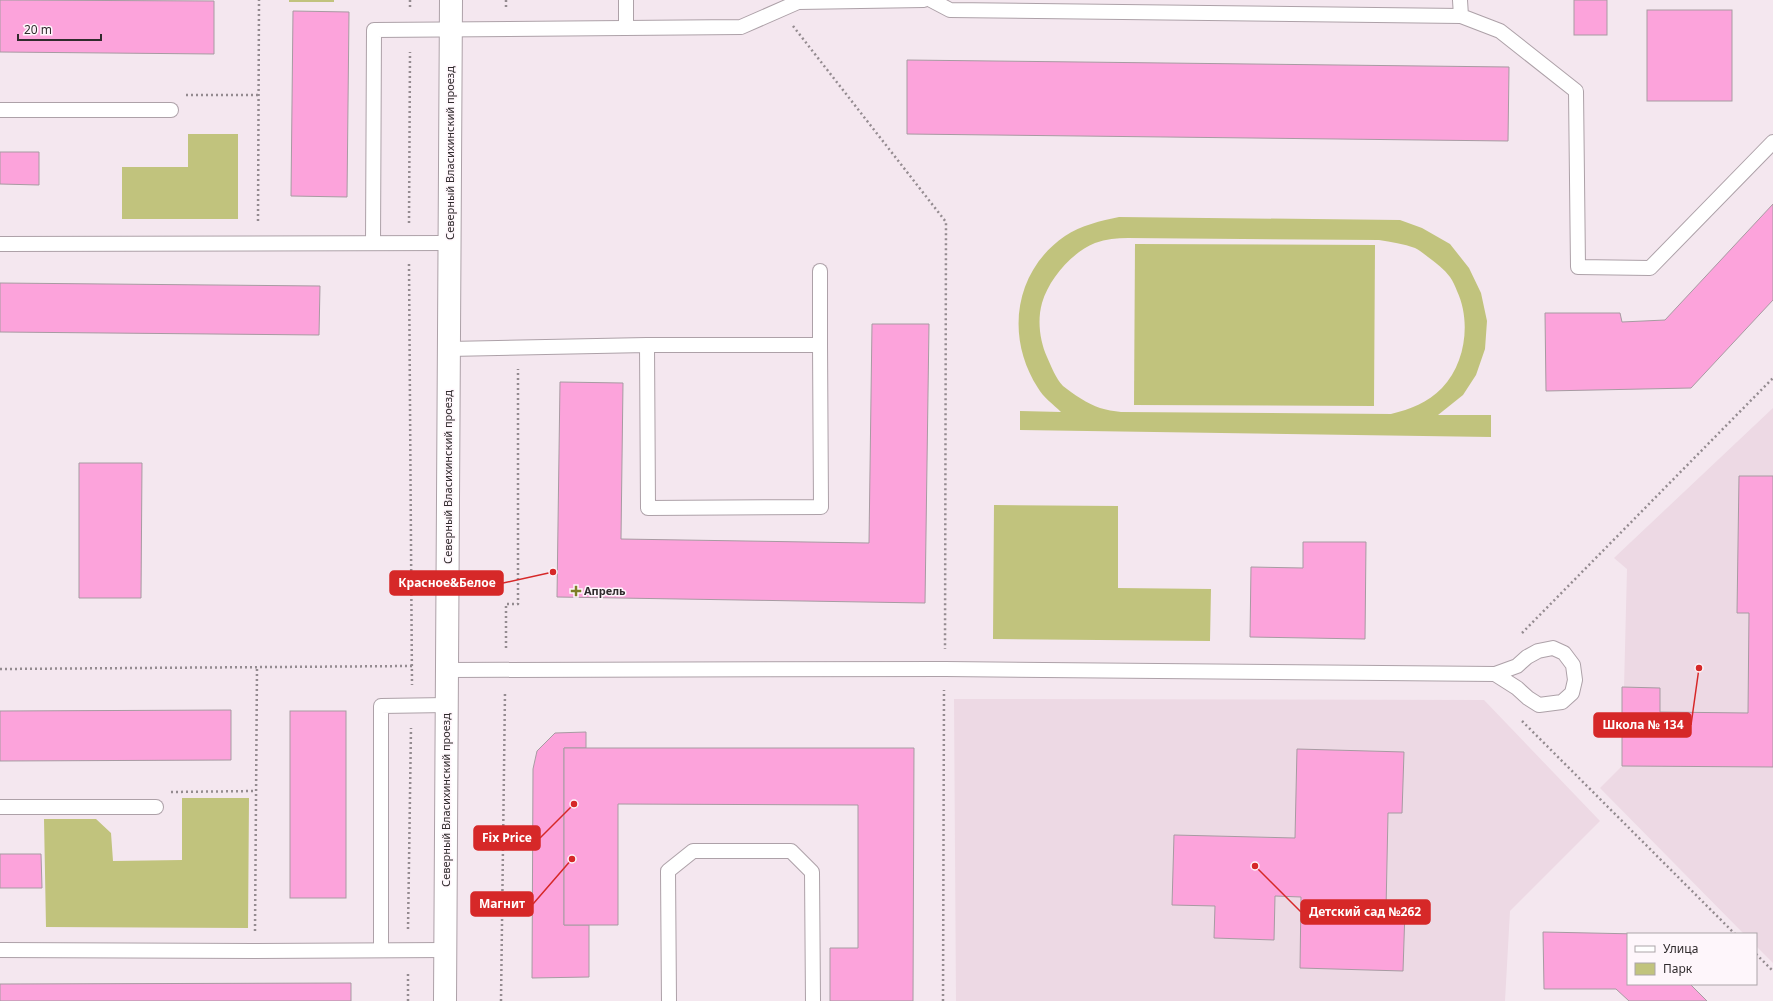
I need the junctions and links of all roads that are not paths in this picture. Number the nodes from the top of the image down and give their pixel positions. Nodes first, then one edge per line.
1 (451, 0) edge
2 (626, 0) edge
3 (924, 0) edge
4 (931, 0) edge
5 (1460, 0) edge
6 (1461, 16) junction
7 (626, 28) junction
8 (451, 30) junction
9 (0, 110) edge
10 (171, 110) dead end
11 (1773, 142) edge
12 (373, 243) junction
13 (449, 243) junction
14 (0, 244) edge
15 (820, 271) dead end
16 (647, 345) junction
17 (820, 345) junction
18 (449, 350) junction
19 (447, 670) junction
20 (1495, 674) junction
21 (447, 706) junction
22 (0, 807) edge
23 (156, 807) dead end
24 (0, 950) edge
25 (382, 950) junction
26 (446, 950) junction
27 (445, 1001) edge
28 (669, 1001) edge
29 (812, 1001) edge

1 - 8 street, Северный Власихинский проезд
2 - 7 lane
3 - 7 lane
4 - 6 lane
5 - 6 lane
6 - 11 lane
7 - 8 lane
8 - 12 lane
8 - 13 street, Северный Власихинский проезд
9 - 10 lane
12 - 13 lane
12 - 14 lane
13 - 18 street, Северный Власихинский проезд
15 - 17 lane
16 - 17 lane
16 - 17 lane
16 - 18 lane
18 - 19 street, Северный Власихинский проезд
19 - 20 lane
19 - 21 street, Северный Власихинский проезд
20 - 20 lane
21 - 25 lane
21 - 26 street, Северный Власихинский проезд
22 - 23 lane
24 - 25 lane
25 - 26 lane
26 - 27 street, Северный Власихинский проезд
28 - 29 lane

